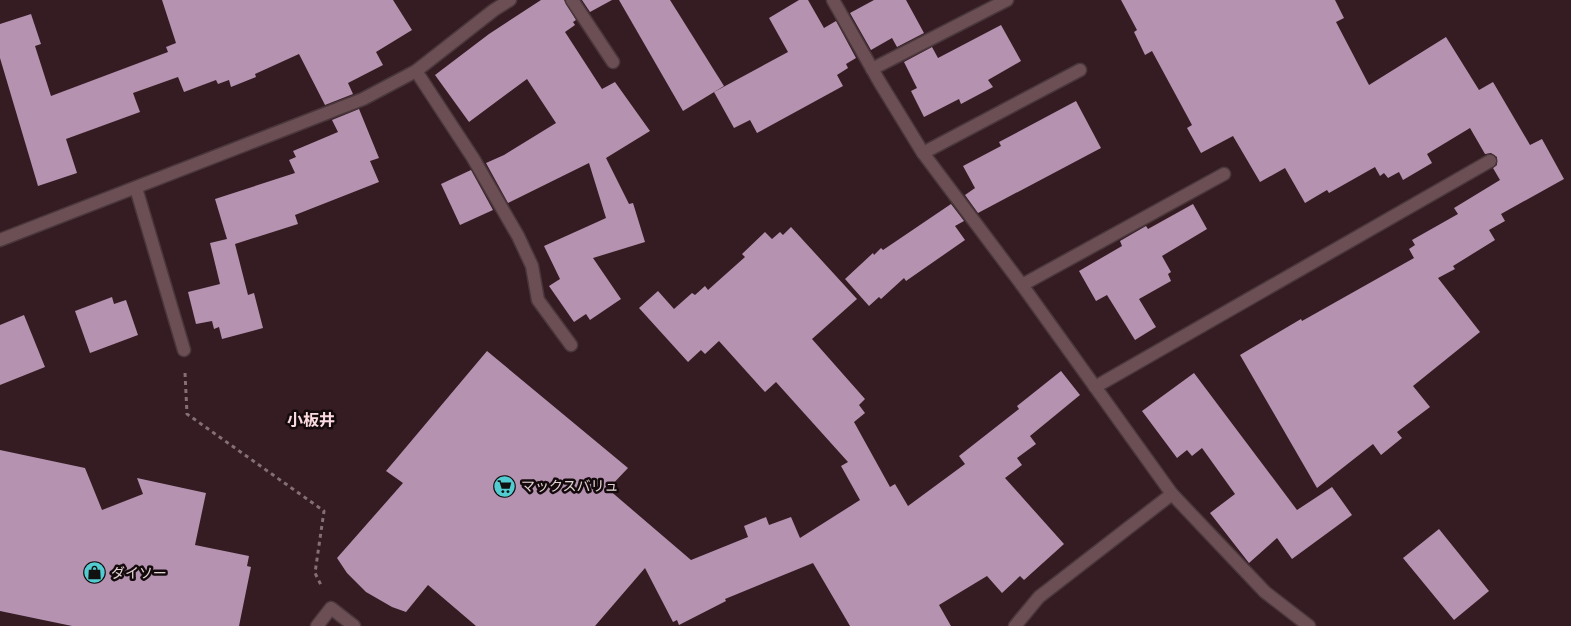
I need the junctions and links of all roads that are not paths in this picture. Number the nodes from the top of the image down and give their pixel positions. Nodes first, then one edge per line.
1 (510, 0) edge
2 (572, 0) edge
3 (833, 0) edge
4 (1007, 0) edge
5 (613, 62) dead end
6 (872, 69) junction
7 (1080, 70) dead end
8 (416, 71) junction
9 (923, 153) junction
10 (1490, 161) dead end
11 (1224, 174) dead end
12 (136, 188) junction
13 (0, 240) edge
14 (1022, 285) junction
15 (571, 345) dead end
16 (184, 350) road end
17 (1095, 388) junction
18 (1172, 494) junction
19 (317, 626) edge
20 (354, 626) edge
21 (1015, 626) edge
22 (1309, 626) edge

1 - 8 street
2 - 5 street
3 - 6 street
4 - 6 street
6 - 9 street
7 - 9 street
8 - 12 street
8 - 15 street
9 - 14 street
10 - 17 street
11 - 14 street
12 - 13 street
12 - 16 street
14 - 17 street
17 - 18 street
18 - 21 street
18 - 22 street
19 - 20 street

